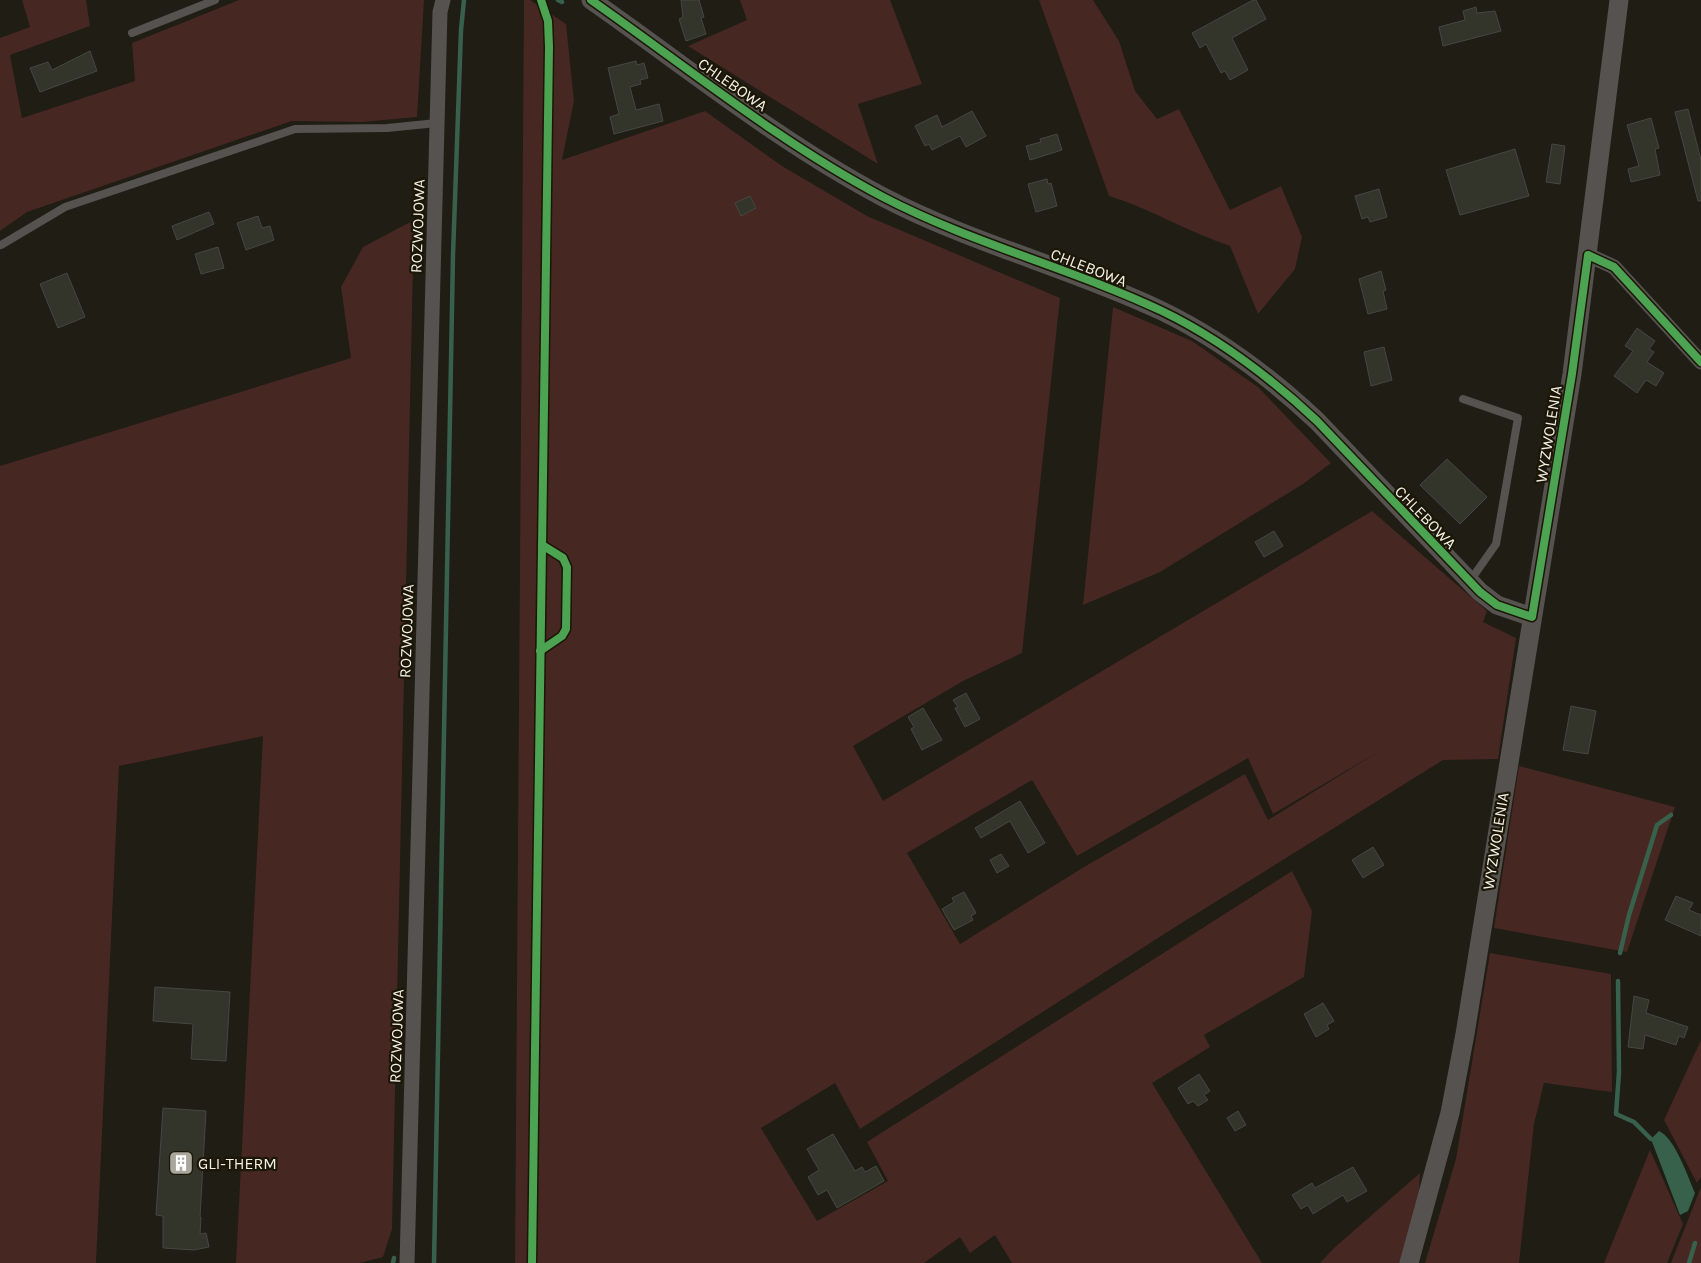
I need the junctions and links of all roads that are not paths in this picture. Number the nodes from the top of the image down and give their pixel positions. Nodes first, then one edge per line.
1 (215, 0) edge
2 (443, 0) edge
3 (591, 0) edge
4 (1619, 0) edge
5 (132, 33) dead end
6 (437, 123) junction
7 (1, 245) dead end
8 (1588, 255) junction
9 (1701, 362) edge
10 (1463, 399) dead end
11 (1469, 582) junction
12 (1532, 617) junction
13 (407, 1263) edge
14 (1409, 1263) edge

1 - 5 lane
2 - 6 street, ROZWOJOWA
3 - 11 street, CHLEBOWA
4 - 8 street, WYZWOLENIA
6 - 7 lane
6 - 13 street, ROZWOJOWA
8 - 9 street
8 - 12 street, WYZWOLENIA
10 - 11 lane
11 - 12 street, CHLEBOWA
12 - 14 street, WYZWOLENIA

